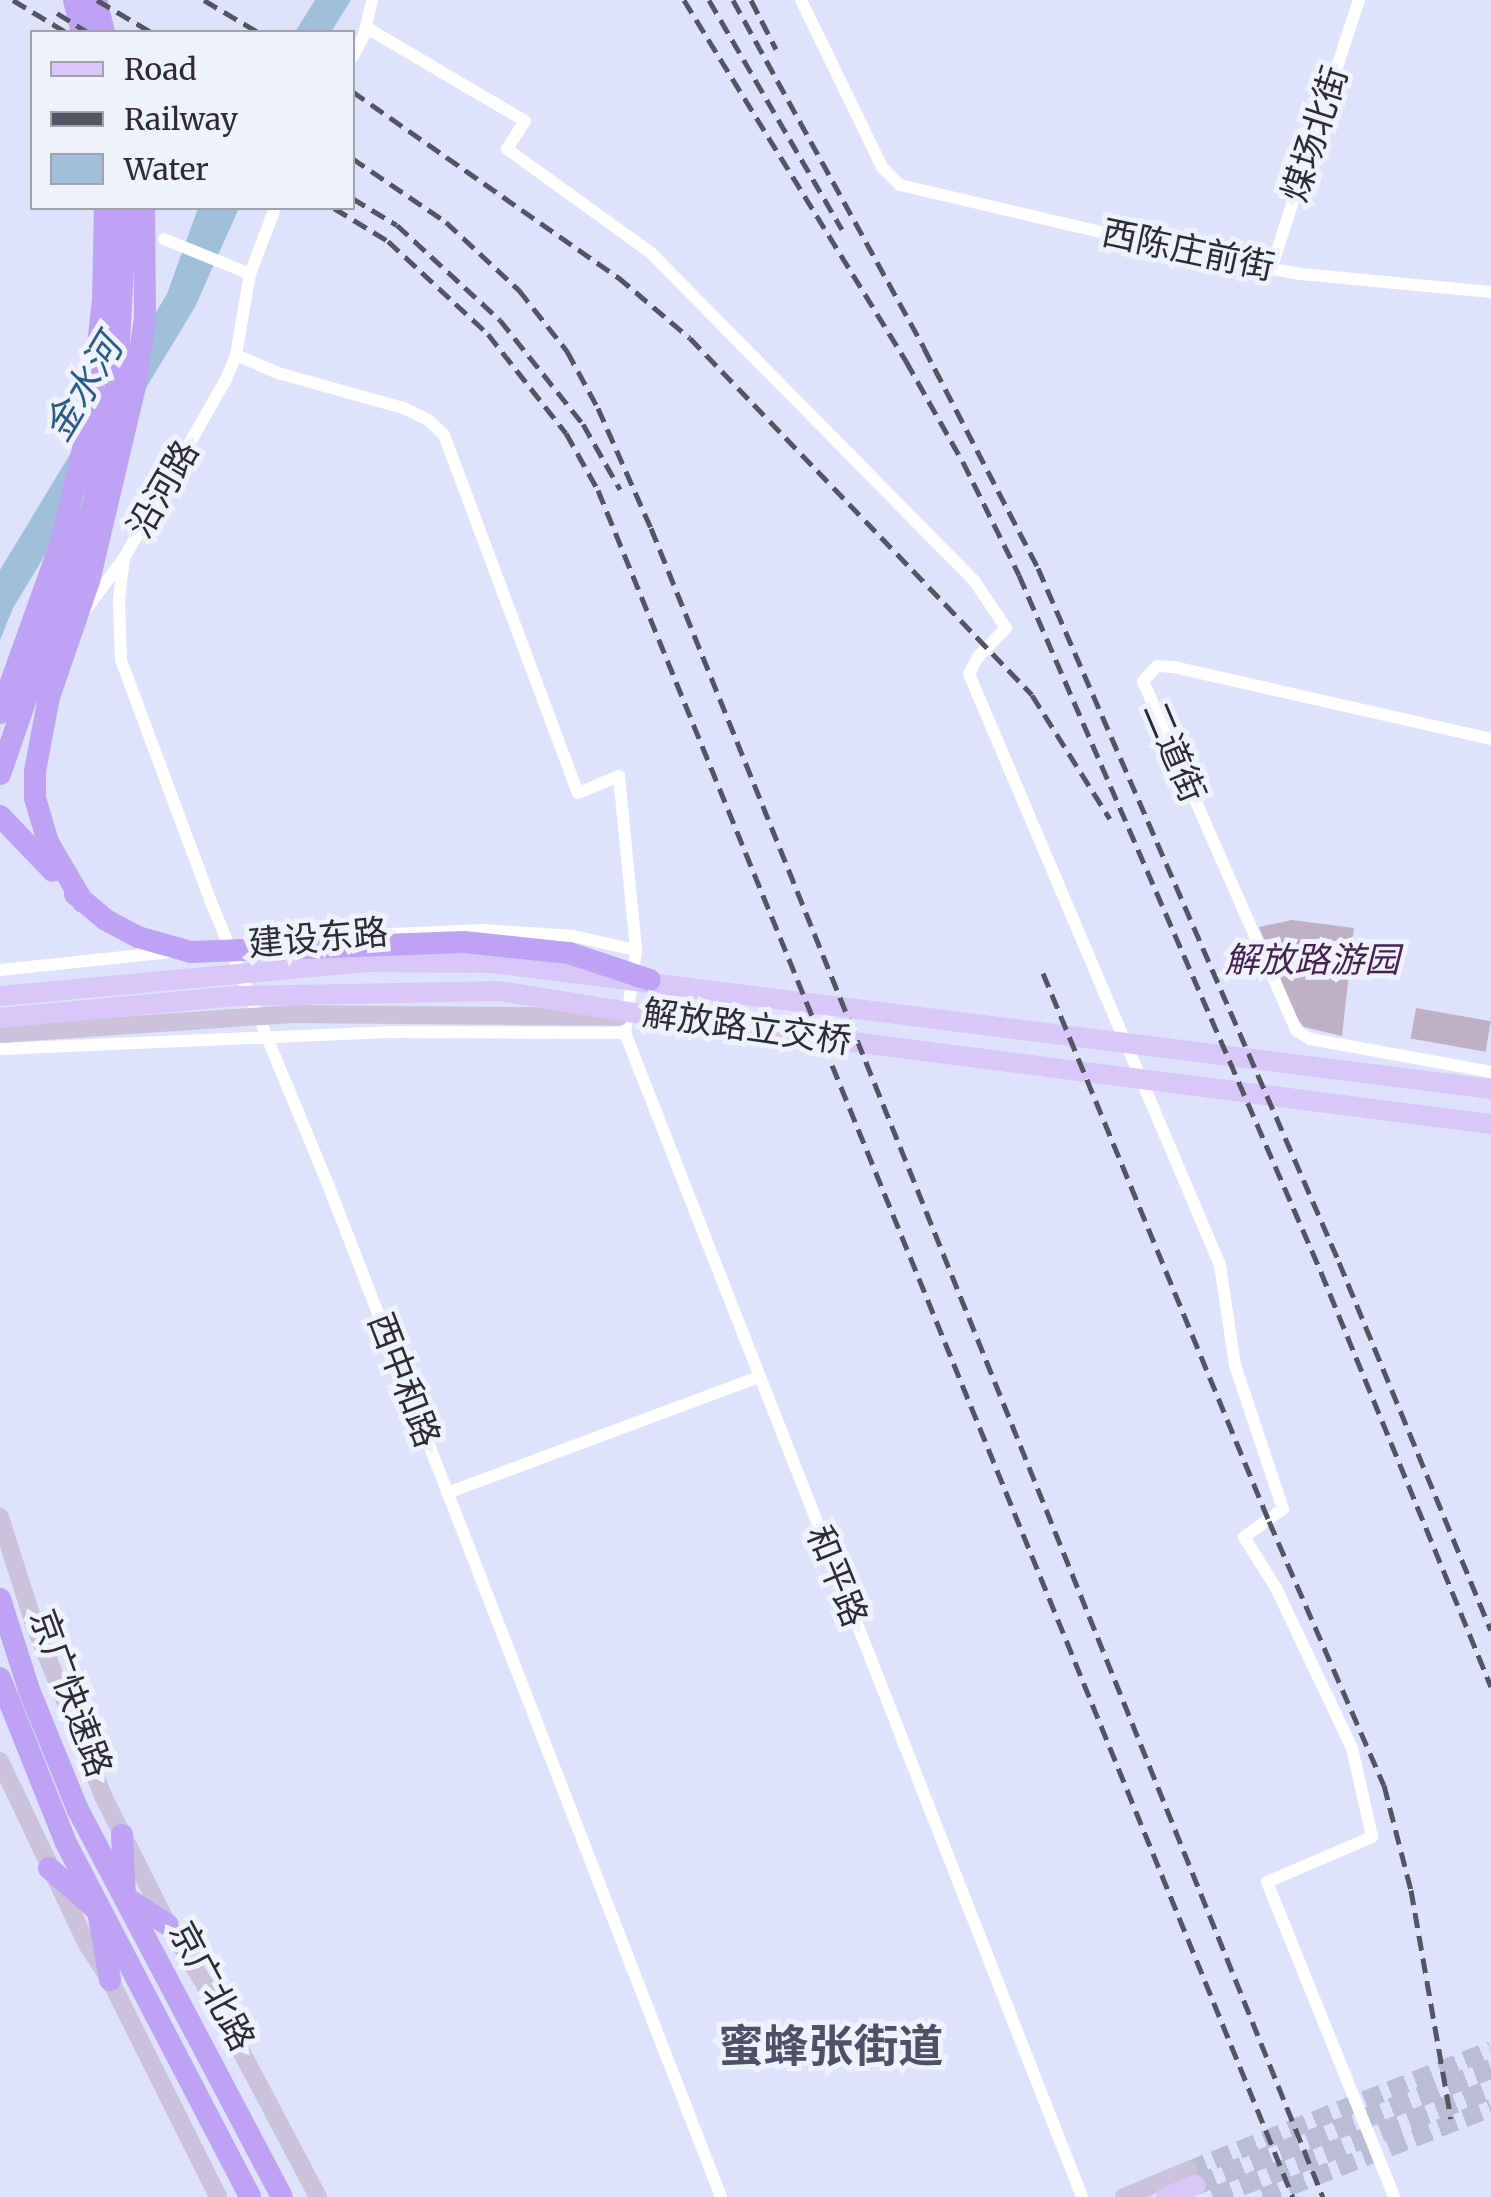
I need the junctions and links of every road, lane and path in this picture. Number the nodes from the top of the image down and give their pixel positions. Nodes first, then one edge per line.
1 (74, 0) edge
2 (96, 0) edge
3 (372, 0) edge
4 (801, 0) edge
5 (1359, 0) edge
6 (366, 28) junction
7 (82, 30) edge
8 (104, 30) edge
9 (355, 52) edge
10 (105, 210) edge
11 (126, 210) edge
12 (144, 210) edge
13 (274, 210) edge
14 (164, 239) dead end
15 (1271, 268) junction
16 (250, 274) junction
17 (1491, 292) edge
18 (236, 355) junction
19 (124, 558) junction
20 (0, 713) edge
21 (1491, 739) edge
22 (0, 746) edge
23 (0, 774) edge
24 (0, 816) edge
25 (83, 902) junction
26 (229, 946) junction
27 (636, 950) junction
28 (0, 970) edge
29 (650, 980) junction
30 (0, 996) edge
31 (0, 1018) edge
32 (665, 1018) junction
33 (0, 1034) edge
34 (625, 1034) junction
35 (266, 1036) junction
36 (0, 1049) edge
37 (1491, 1072) edge
38 (1491, 1089) edge
39 (1491, 1126) edge
40 (758, 1376) junction
41 (447, 1493) junction
42 (0, 1517) edge
43 (0, 1599) edge
44 (0, 1678) edge
45 (0, 1760) edge
46 (67, 1815) junction
47 (122, 1834) junction
48 (49, 1868) joint
49 (125, 1897) junction
50 (168, 1925) junction
51 (110, 1980) joint
52 (1193, 2177) joint
53 (218, 2197) edge
54 (250, 2197) edge
55 (282, 2197) edge
56 (318, 2197) edge
57 (721, 2197) edge
58 (1082, 2197) edge
59 (1124, 2197) edge
60 (1166, 2197) edge
61 (1394, 2197) edge

1 - 7 highway
2 - 8 highway
3 - 6 street
4 - 15 street, 西陈庄前街
5 - 15 street, 煤场北街
6 - 9 street
6 - 61 street
10 - 20 highway
11 - 23 highway
12 - 25 highway
13 - 16 street, 沿河路
14 - 16 street
15 - 17 street, 西陈庄前街
16 - 18 street, 沿河路
18 - 19 street, 沿河路
18 - 27 street, 和平路
19 - 22 street, 沿河路
19 - 26 street, 西中和路
21 - 37 street, 二道街
24 - 25 highway
25 - 29 highway
26 - 27 street, 建设东路
26 - 28 street, 建设东路
26 - 35 street, 西中和路
27 - 34 street, 和平路
29 - 30 main road, 解放路立交桥
29 - 38 main road, 解放路立交桥
31 - 32 main road, 解放路立交桥
32 - 33 street
32 - 39 main road, 解放路立交桥
34 - 35 street
34 - 40 street, 和平路
35 - 36 street
35 - 41 street, 西中和路
40 - 41 street
40 - 58 street, 和平路
41 - 57 street, 西中和路
42 - 47 street
43 - 46 highway, 京广快速路
44 - 46 highway, 京广快速路
45 - 48 street
46 - 49 highway, 京广北路
46 - 54 highway, 京广北路
47 - 49 highway
47 - 50 street
48 - 51 highway
49 - 50 highway
49 - 55 highway, 京广北路
50 - 56 street
51 - 53 street
52 - 59 street
52 - 60 main road

